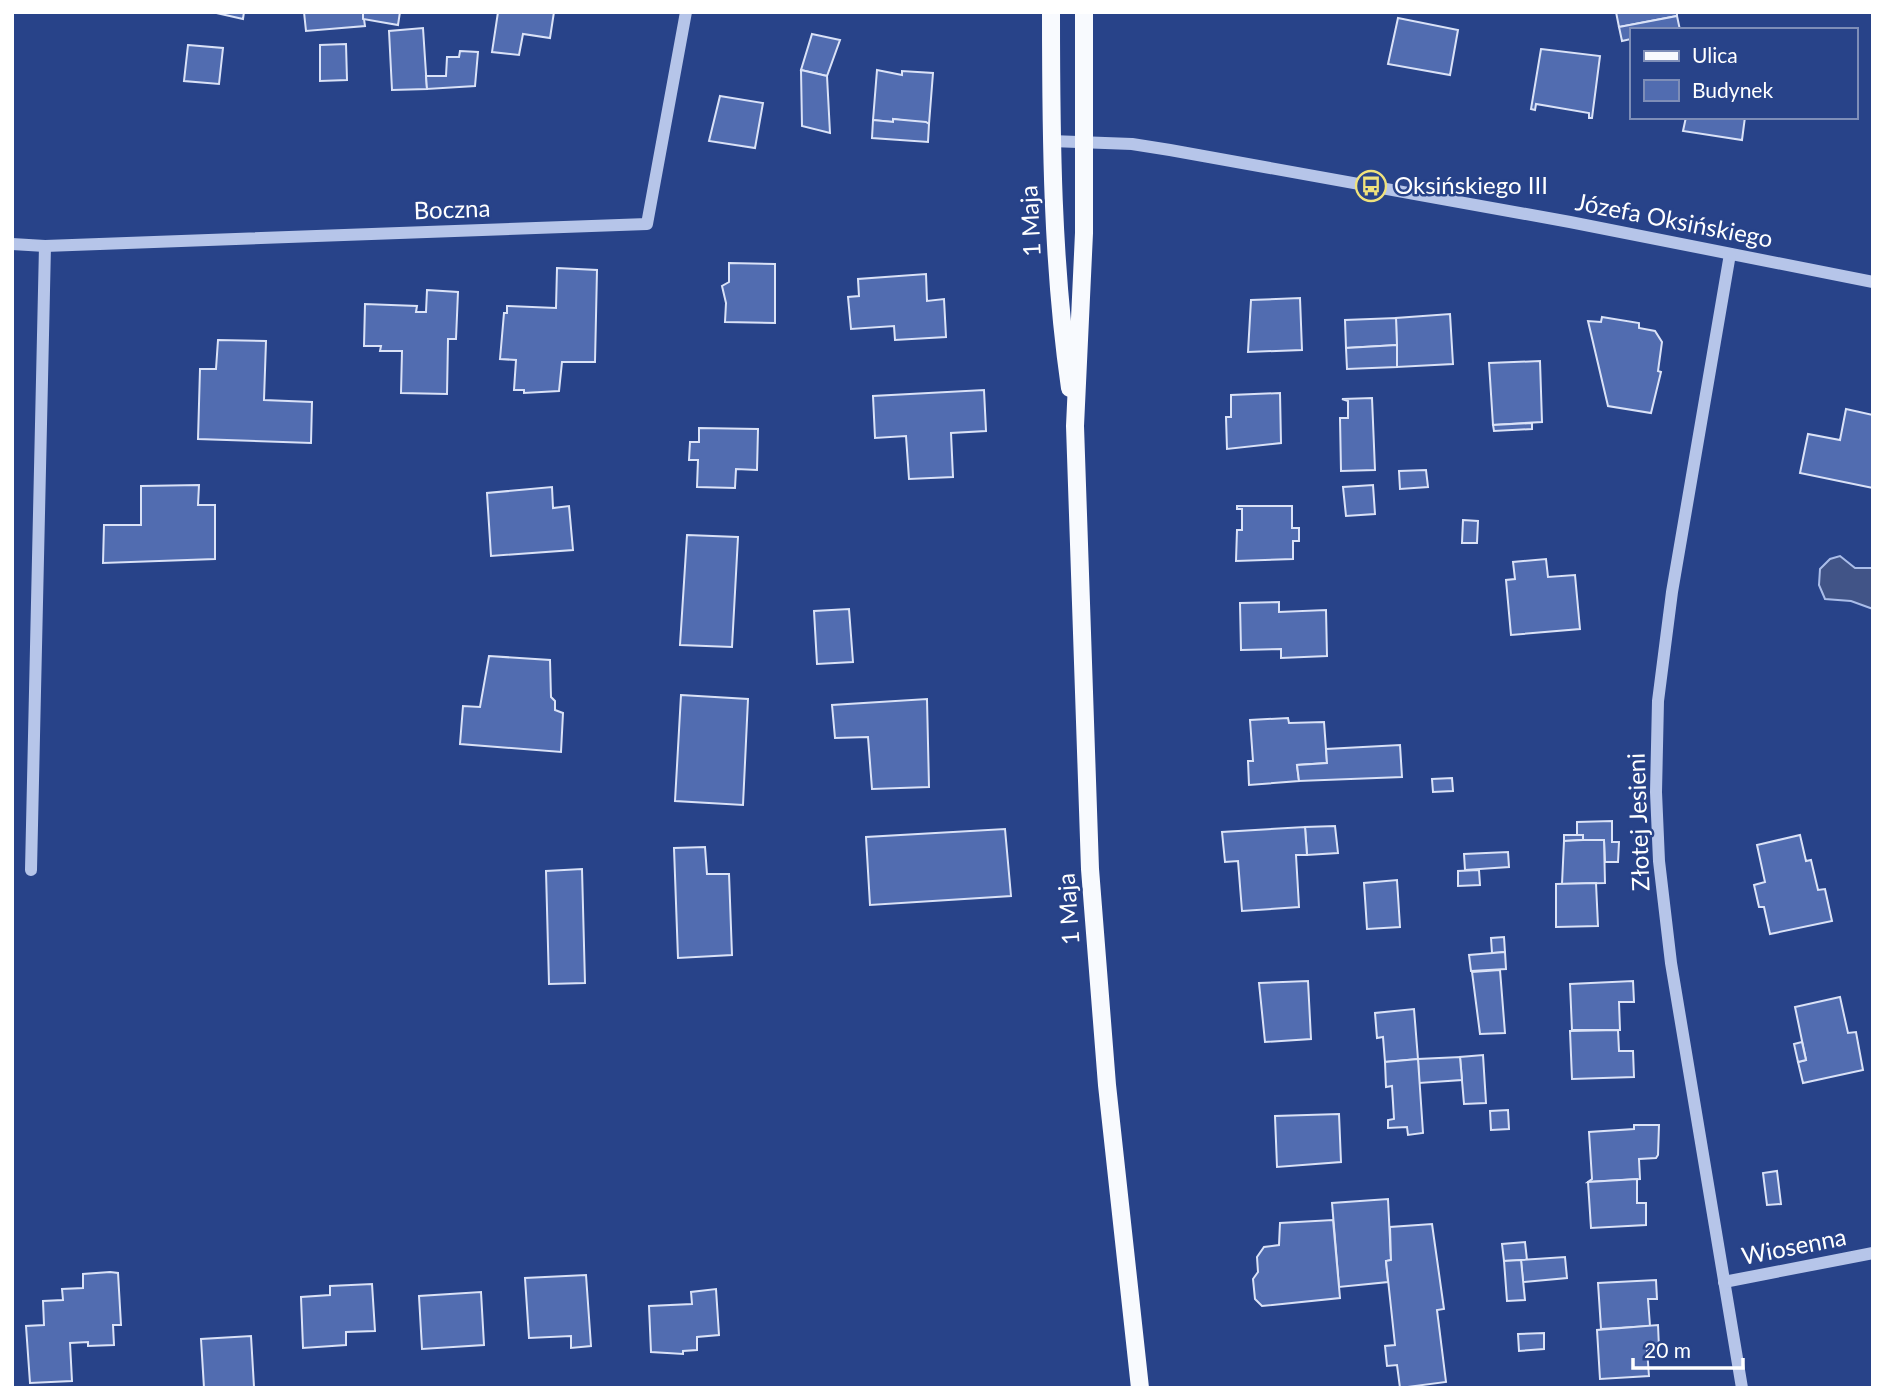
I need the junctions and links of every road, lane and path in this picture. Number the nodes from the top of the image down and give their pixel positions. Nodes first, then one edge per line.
1 (686, 12) edge
2 (1051, 12) edge
3 (1084, 12) edge
4 (1051, 141) junction
5 (1086, 141) junction
6 (12, 244) edge
7 (45, 246) junction
8 (1730, 254) junction
9 (1873, 282) edge
10 (1076, 426) junction
11 (32, 870) dead end
12 (1873, 1253) edge
13 (1724, 1282) junction
14 (1140, 1388) edge
15 (1742, 1388) edge

1 - 7 street, Boczna
2 - 4 main road, 1 Maja
3 - 5 main road, 1 Maja
4 - 5 street, Józefa Oksińskiego
4 - 10 main road, 1 Maja
5 - 8 street, Józefa Oksińskiego
5 - 10 main road, 1 Maja
6 - 7 street, Boczna
7 - 11 street
8 - 9 street, Józefa Oksińskiego
8 - 13 street, Złotej Jesieni
10 - 14 main road, 1 Maja
12 - 13 street, Wiosenna
13 - 15 street, Złotej Jesieni

